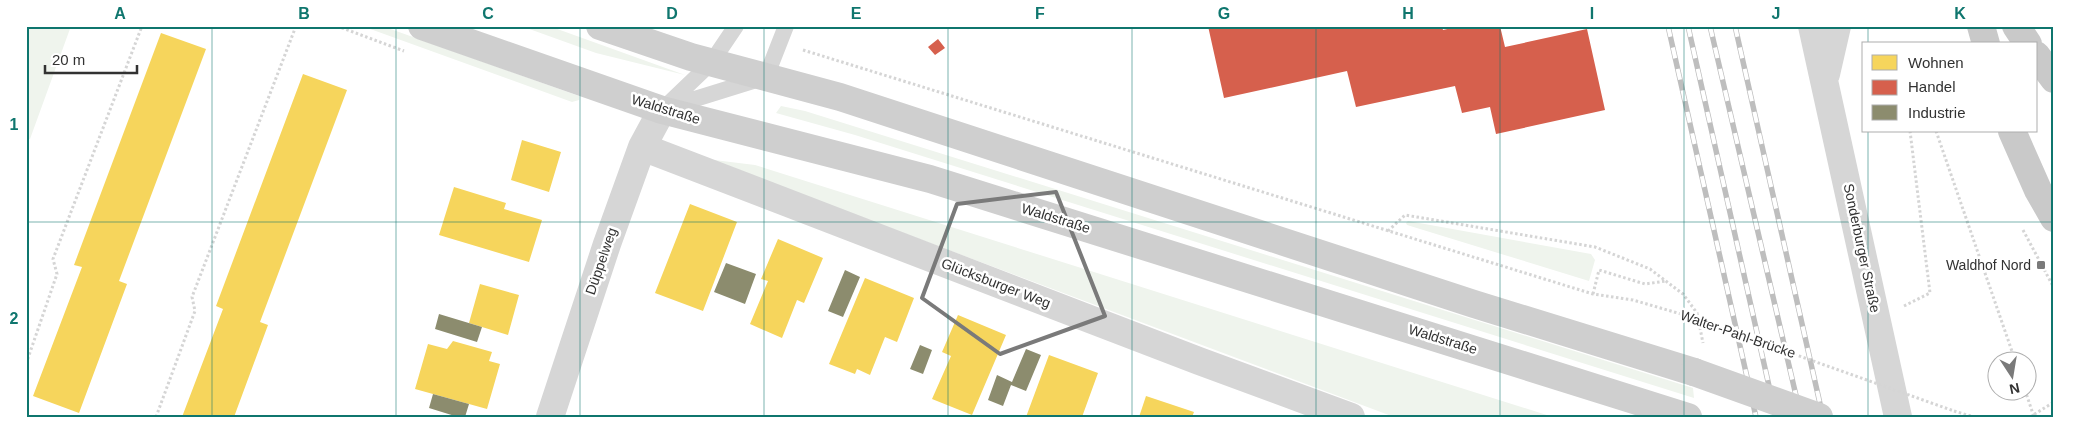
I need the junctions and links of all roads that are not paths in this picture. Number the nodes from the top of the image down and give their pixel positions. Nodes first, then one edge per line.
1 (422, 26) edge
2 (600, 26) edge
3 (736, 26) edge
4 (786, 26) edge
5 (1812, 26) edge
6 (1837, 26) edge
7 (1981, 26) edge
8 (2016, 26) edge
9 (1985, 42) edge
10 (2027, 42) edge
11 (2038, 58) edge
12 (711, 63) junction
13 (766, 77) junction
14 (1824, 80) junction
15 (2054, 80) edge
16 (662, 110) junction
17 (2012, 132) edge
18 (642, 147) junction
19 (2054, 218) edge
20 (550, 417) edge
21 (1351, 417) edge
22 (1688, 417) edge
23 (1818, 417) edge
24 (1898, 417) edge

1 - 16 main road, Waldstraße
2 - 12 main road
3 - 12 lane
4 - 13 lane
5 - 14 street, Sonderburger Straße
6 - 14 street, Sonderburger Straße
7 - 9 main road
8 - 10 main road
11 - 15 main road
12 - 13 main road
12 - 16 lane
13 - 16 lane
13 - 23 main road, bridge
14 - 24 street, Sonderburger Straße
16 - 18 street, Düppelweg
16 - 22 main road, Waldstraße
17 - 19 main road
18 - 20 street, Düppelweg
18 - 21 street, Glücksburger Weg

